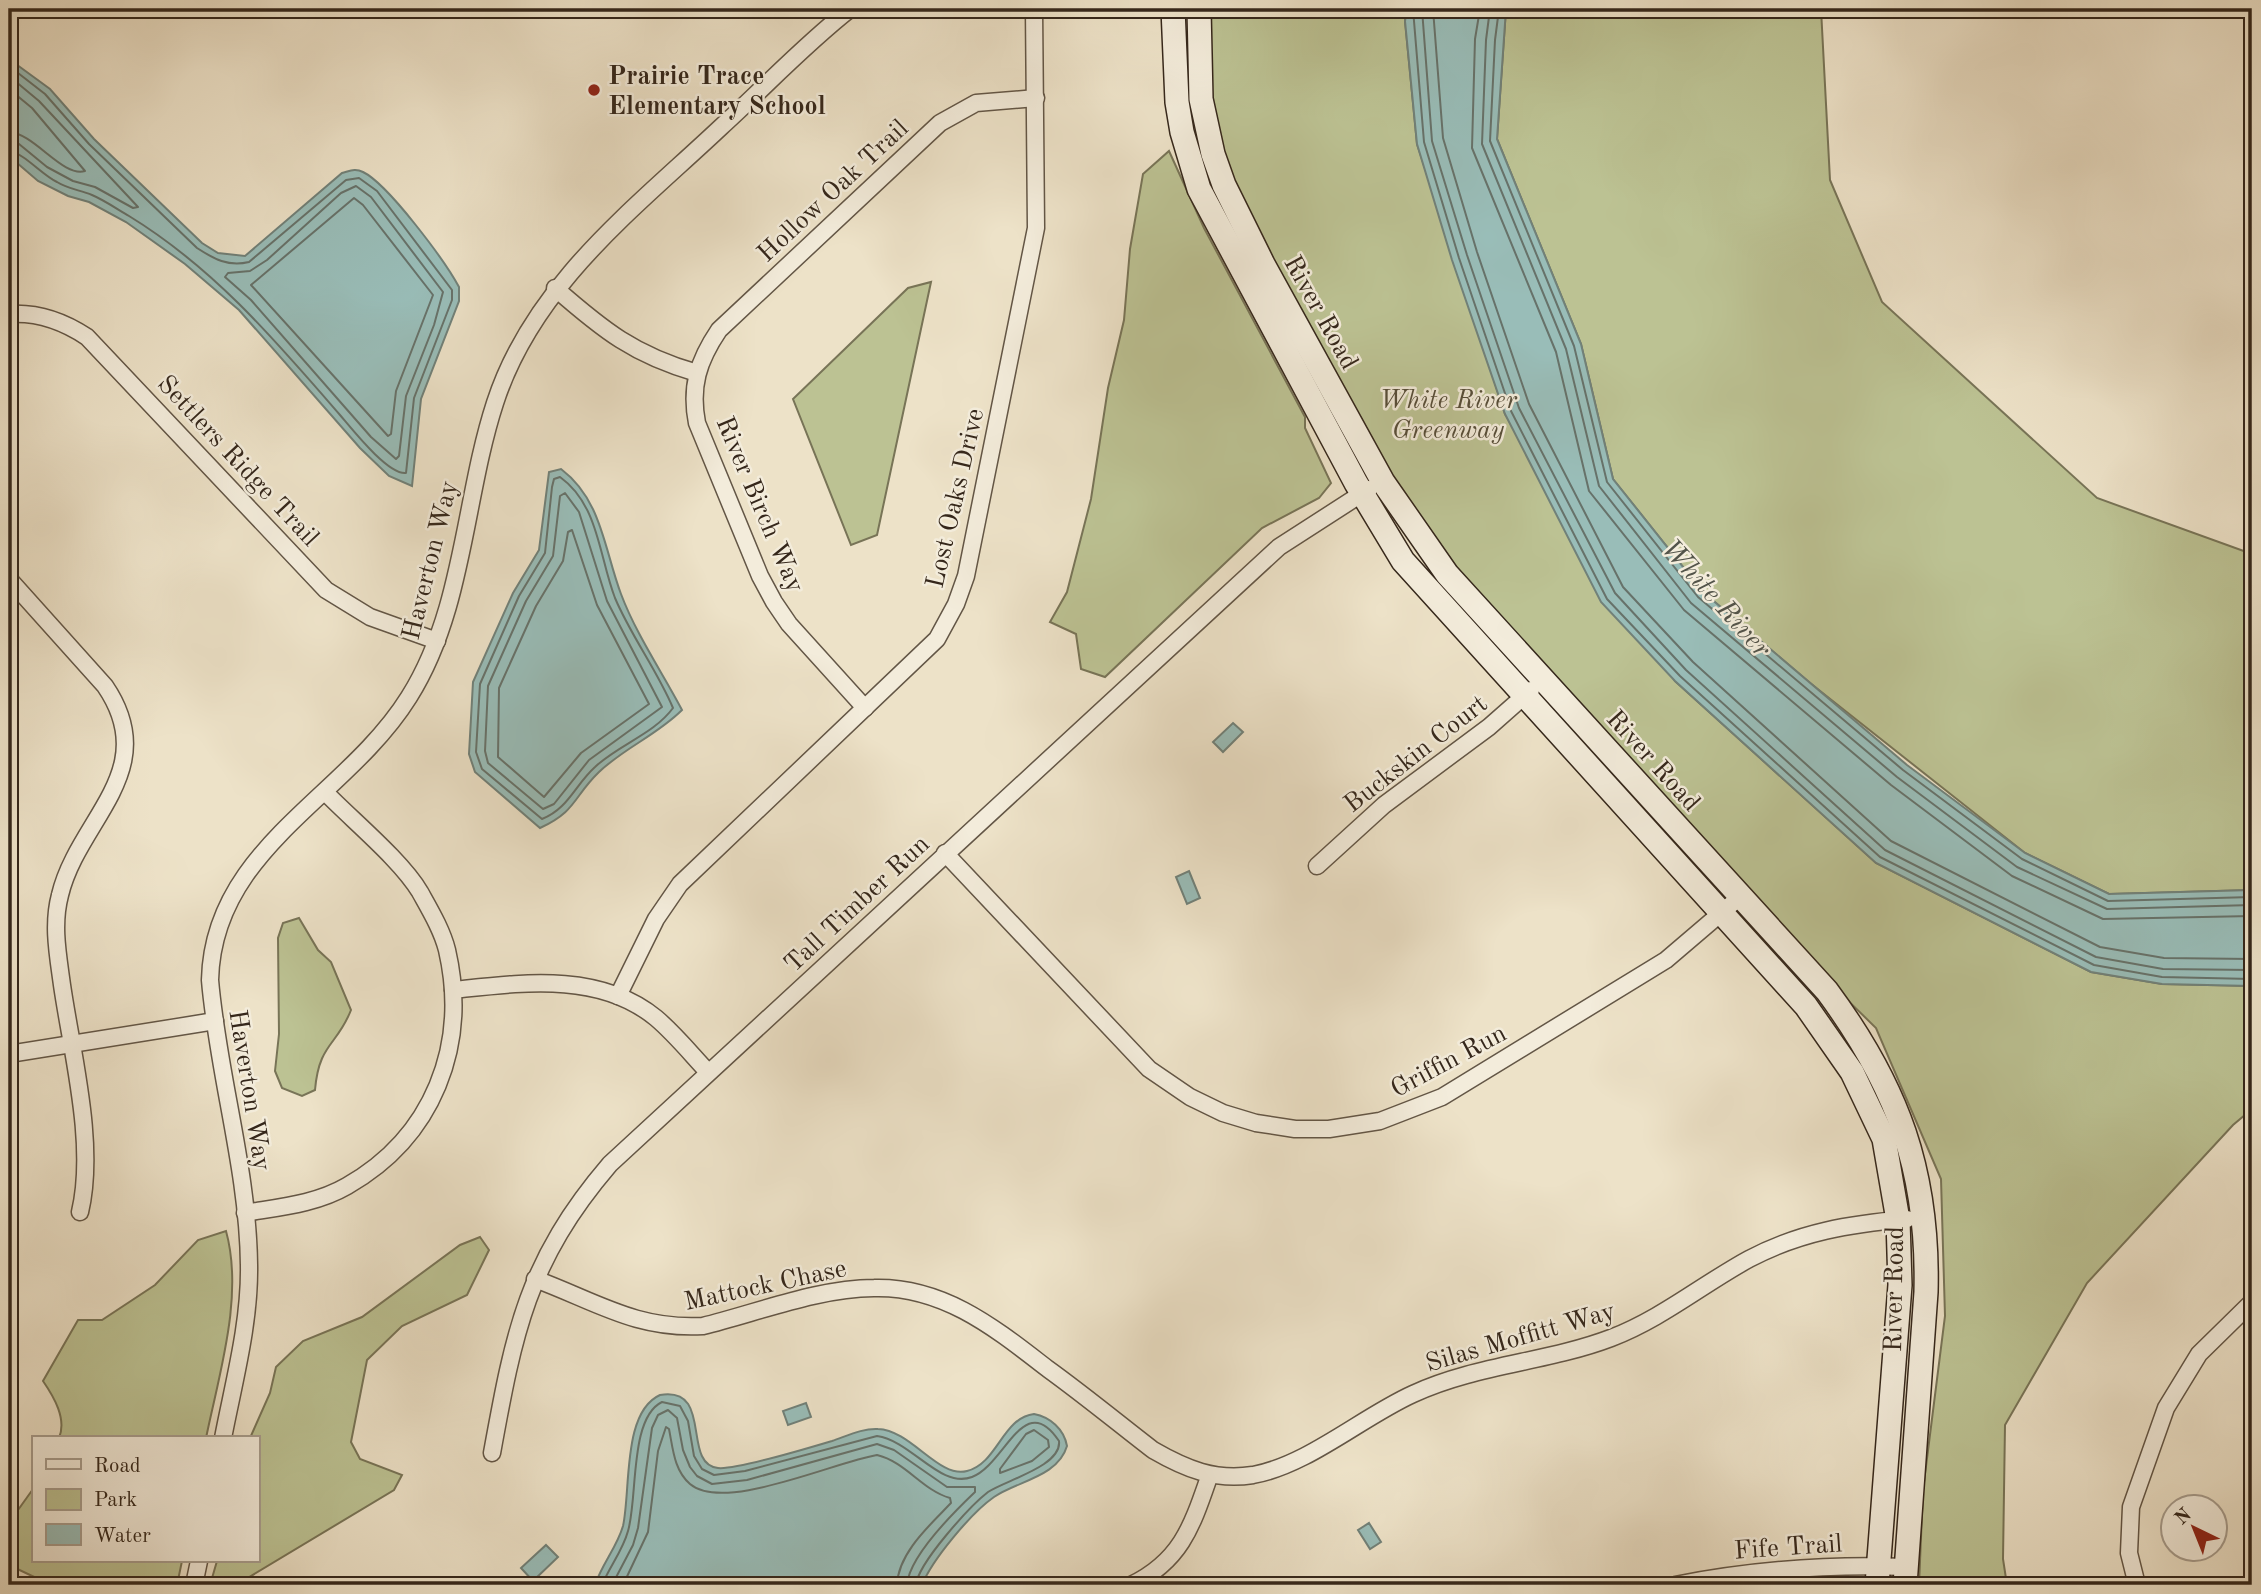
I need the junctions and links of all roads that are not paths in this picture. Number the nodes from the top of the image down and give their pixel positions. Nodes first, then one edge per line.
1 (850, 9) edge
2 (1034, 9) edge
3 (1173, 9) edge
4 (1199, 9) edge
5 (1036, 98) junction
6 (555, 288) junction
7 (9, 314) edge
8 (697, 373) junction
9 (1383, 482) junction
10 (1361, 492) junction
11 (9, 579) edge
12 (437, 641) junction
13 (1543, 679) junction
14 (1524, 696) junction
15 (865, 708) junction
16 (325, 792) junction
17 (945, 853) junction
18 (1317, 866) dead end
19 (1741, 896) junction
20 (1721, 913) junction
21 (453, 990) junction
22 (618, 996) junction
23 (215, 1021) junction
24 (72, 1043) junction
25 (9, 1054) edge
26 (708, 1072) junction
27 (80, 1212) dead end
28 (245, 1213) junction
29 (1923, 1217) junction
30 (1898, 1220) junction
31 (535, 1279) junction
32 (2252, 1302) edge
33 (223, 1436) edge
34 (492, 1452) dead end
35 (1209, 1476) junction
36 (199, 1562) edge
37 (1878, 1576) edge
38 (1905, 1576) edge
39 (194, 1585) edge
40 (1131, 1585) edge
41 (1675, 1585) edge
42 (2137, 1585) edge

1 - 6 street, Haverton Way
2 - 5 street, Lost Oaks Drive
3 - 10 main road, River Road
4 - 9 main road, River Road
5 - 8 street, Hollow Oak Trail
5 - 15 street, Lost Oaks Drive
6 - 8 street
6 - 12 street, Haverton Way
7 - 12 street, Settlers Ridge Trail
8 - 15 street, River Birch Way
9 - 10 street, Tall Timber Run
9 - 13 main road, River Road
10 - 14 main road, River Road
10 - 17 street, Tall Timber Run
11 - 24 street
12 - 16 street, Haverton Way
13 - 14 street, Buckskin Court
13 - 19 main road, River Road
14 - 18 street, Buckskin Court
14 - 20 main road, River Road
15 - 22 street, Lost Oaks Drive
16 - 21 street
16 - 23 street, Haverton Way
17 - 20 street, Griffin Run
17 - 26 street, Tall Timber Run
19 - 20 street, Griffin Run
19 - 29 main road, River Road
20 - 30 main road, River Road
21 - 22 street
21 - 28 street
22 - 26 street
23 - 24 street
23 - 28 street, Haverton Way
24 - 25 street
24 - 27 street
26 - 31 street, Tall Timber Run
28 - 33 street, Haverton Way
29 - 30 street, Silas Moffitt Way
29 - 38 main road, River Road
30 - 35 street, Silas Moffitt Way
30 - 37 main road, River Road
31 - 34 street, Tall Timber Run
31 - 35 street, Mattock Chase
32 - 42 street
35 - 40 street
36 - 39 street
37 - 38 street, Fife Trail
37 - 41 street, Fife Trail

